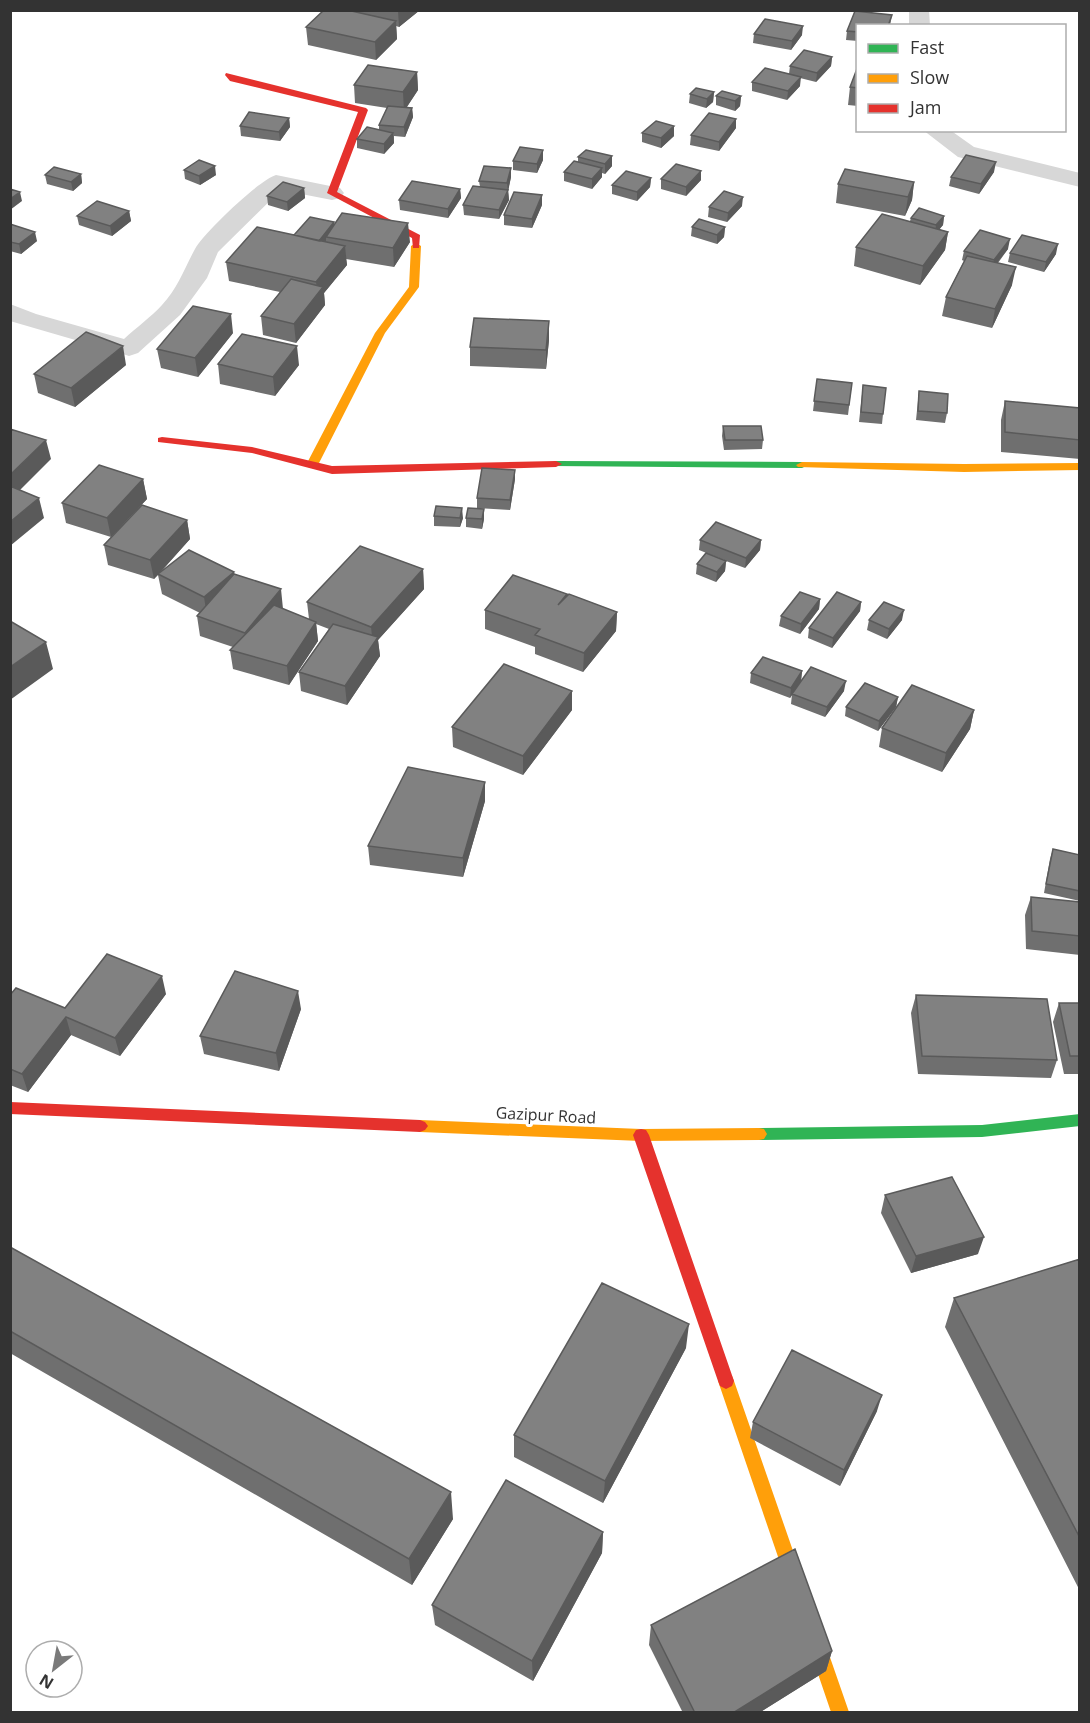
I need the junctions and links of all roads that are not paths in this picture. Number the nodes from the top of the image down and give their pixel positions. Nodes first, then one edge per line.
1 (229, 75) dead end
2 (937, 132) edge
3 (1080, 180) edge
4 (332, 193) junction
5 (10, 311) edge
6 (162, 440) dead end
7 (312, 465) junction
8 (1080, 466) edge
9 (10, 1108) edge
10 (1080, 1120) edge
11 (641, 1135) junction
12 (840, 1713) edge

1 - 4 street
2 - 3 street
4 - 5 street
4 - 7 street
6 - 7 street
7 - 8 street
9 - 11 street, Gazipur Road
10 - 11 street, Gazipur Road
11 - 12 street

